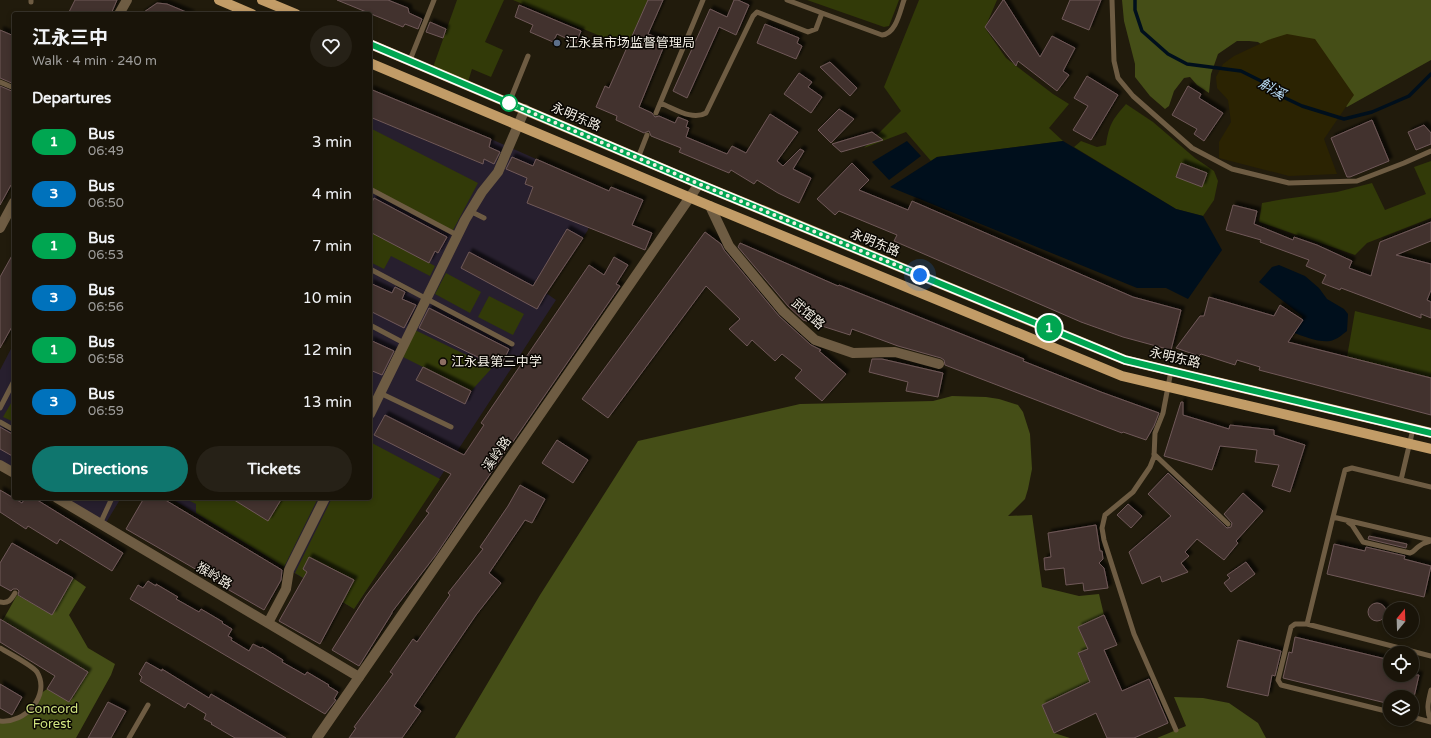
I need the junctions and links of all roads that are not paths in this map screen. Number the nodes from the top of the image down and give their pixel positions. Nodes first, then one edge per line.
1 (127, 0) edge
2 (219, 0) edge
3 (262, 0) edge
4 (434, 0) edge
5 (703, 0) edge
6 (787, 0) edge
7 (904, 0) edge
8 (1112, 0) edge
9 (120, 12) edge
10 (247, 12) edge
11 (291, 12) edge
12 (822, 13) junction
13 (372, 45) edge
14 (528, 56) dead end
15 (410, 60) junction
16 (372, 65) edge
17 (0, 82) edge
18 (12, 87) edge
19 (509, 103) junction
20 (660, 103) junction
21 (524, 109) junction
22 (656, 113) dead end
23 (518, 126) junction
24 (647, 135) dead end
25 (1431, 151) edge
26 (638, 158) junction
27 (699, 184) junction
28 (372, 191) edge
29 (690, 198) junction
30 (12, 206) edge
31 (710, 206) junction
32 (470, 212) junction
33 (484, 218) dead end
34 (0, 228) edge
35 (457, 235) junction
36 (372, 270) edge
37 (426, 299) junction
38 (372, 326) edge
39 (404, 343) junction
40 (512, 344) dead end
41 (939, 364) dead end
42 (1171, 371) junction
43 (12, 385) edge
44 (1167, 387) junction
45 (380, 393) junction
46 (372, 404) edge
47 (0, 408) edge
48 (0, 422) edge
49 (451, 427) dead end
50 (12, 429) edge
51 (1413, 429) junction
52 (1431, 433) edge
53 (1409, 444) junction
54 (1431, 449) edge
55 (1154, 454) junction
56 (0, 465) edge
57 (12, 472) edge
58 (1401, 480) junction
59 (1431, 487) edge
60 (59, 500) edge
61 (111, 500) edge
62 (324, 500) edge
63 (1333, 517) junction
64 (1344, 520) junction
65 (100, 524) junction
66 (1228, 524) dead end
67 (1431, 541) edge
68 (15, 593) dead end
69 (0, 602) edge
70 (268, 623) junction
71 (1307, 624) junction
72 (0, 648) edge
73 (1431, 656) edge
74 (359, 677) junction
75 (1431, 690) edge
76 (148, 705) dead end
77 (1383, 710) edge
78 (1419, 719) edge
79 (0, 721) edge
80 (1431, 722) edge
81 (1176, 730) dead end
82 (130, 738) edge
83 (317, 738) edge

1 - 9 street
2 - 10 main road
3 - 11 main road
4 - 15 lane
5 - 20 lane
6 - 12 lane
7 - 12 lane
8 - 25 lane
12 - 20 lane
13 - 15 main road, 永明东路
14 - 19 lane
15 - 19 main road, 永明东路
16 - 23 main road
17 - 18 lane
19 - 21 main road, 永明东路
20 - 22 lane
21 - 23 street
21 - 26 main road, 永明东路
23 - 29 main road
23 - 32 street
24 - 26 lane
26 - 27 main road, 永明东路
27 - 29 street, 溪岭路
27 - 42 main road, 永明东路
28 - 35 lane
29 - 31 main road
29 - 74 street, 溪岭路
30 - 34 street
31 - 41 street, 武馆路
31 - 44 main road
32 - 33 lane
32 - 35 street
35 - 37 street
36 - 37 lane
37 - 39 street
37 - 40 lane
38 - 39 lane
39 - 45 street
42 - 44 lane
42 - 51 main road, 永明东路
43 - 47 lane
44 - 53 main road
44 - 55 lane
45 - 46 street
45 - 49 lane
48 - 50 lane
51 - 52 main road, 永明东路
51 - 53 lane
53 - 54 main road
53 - 58 lane
55 - 66 lane
55 - 81 lane
56 - 57 street
58 - 59 lane
58 - 63 lane
60 - 65 street, 猴岭路
61 - 65 lane
62 - 70 street
63 - 64 lane
63 - 71 lane
64 - 67 lane
64 - 67 lane
65 - 70 street, 猴岭路
68 - 69 lane
70 - 74 street, 猴岭路
71 - 73 lane
71 - 77 lane
72 - 79 lane
74 - 83 street, 溪岭路
75 - 80 lane
76 - 82 lane
78 - 80 lane

